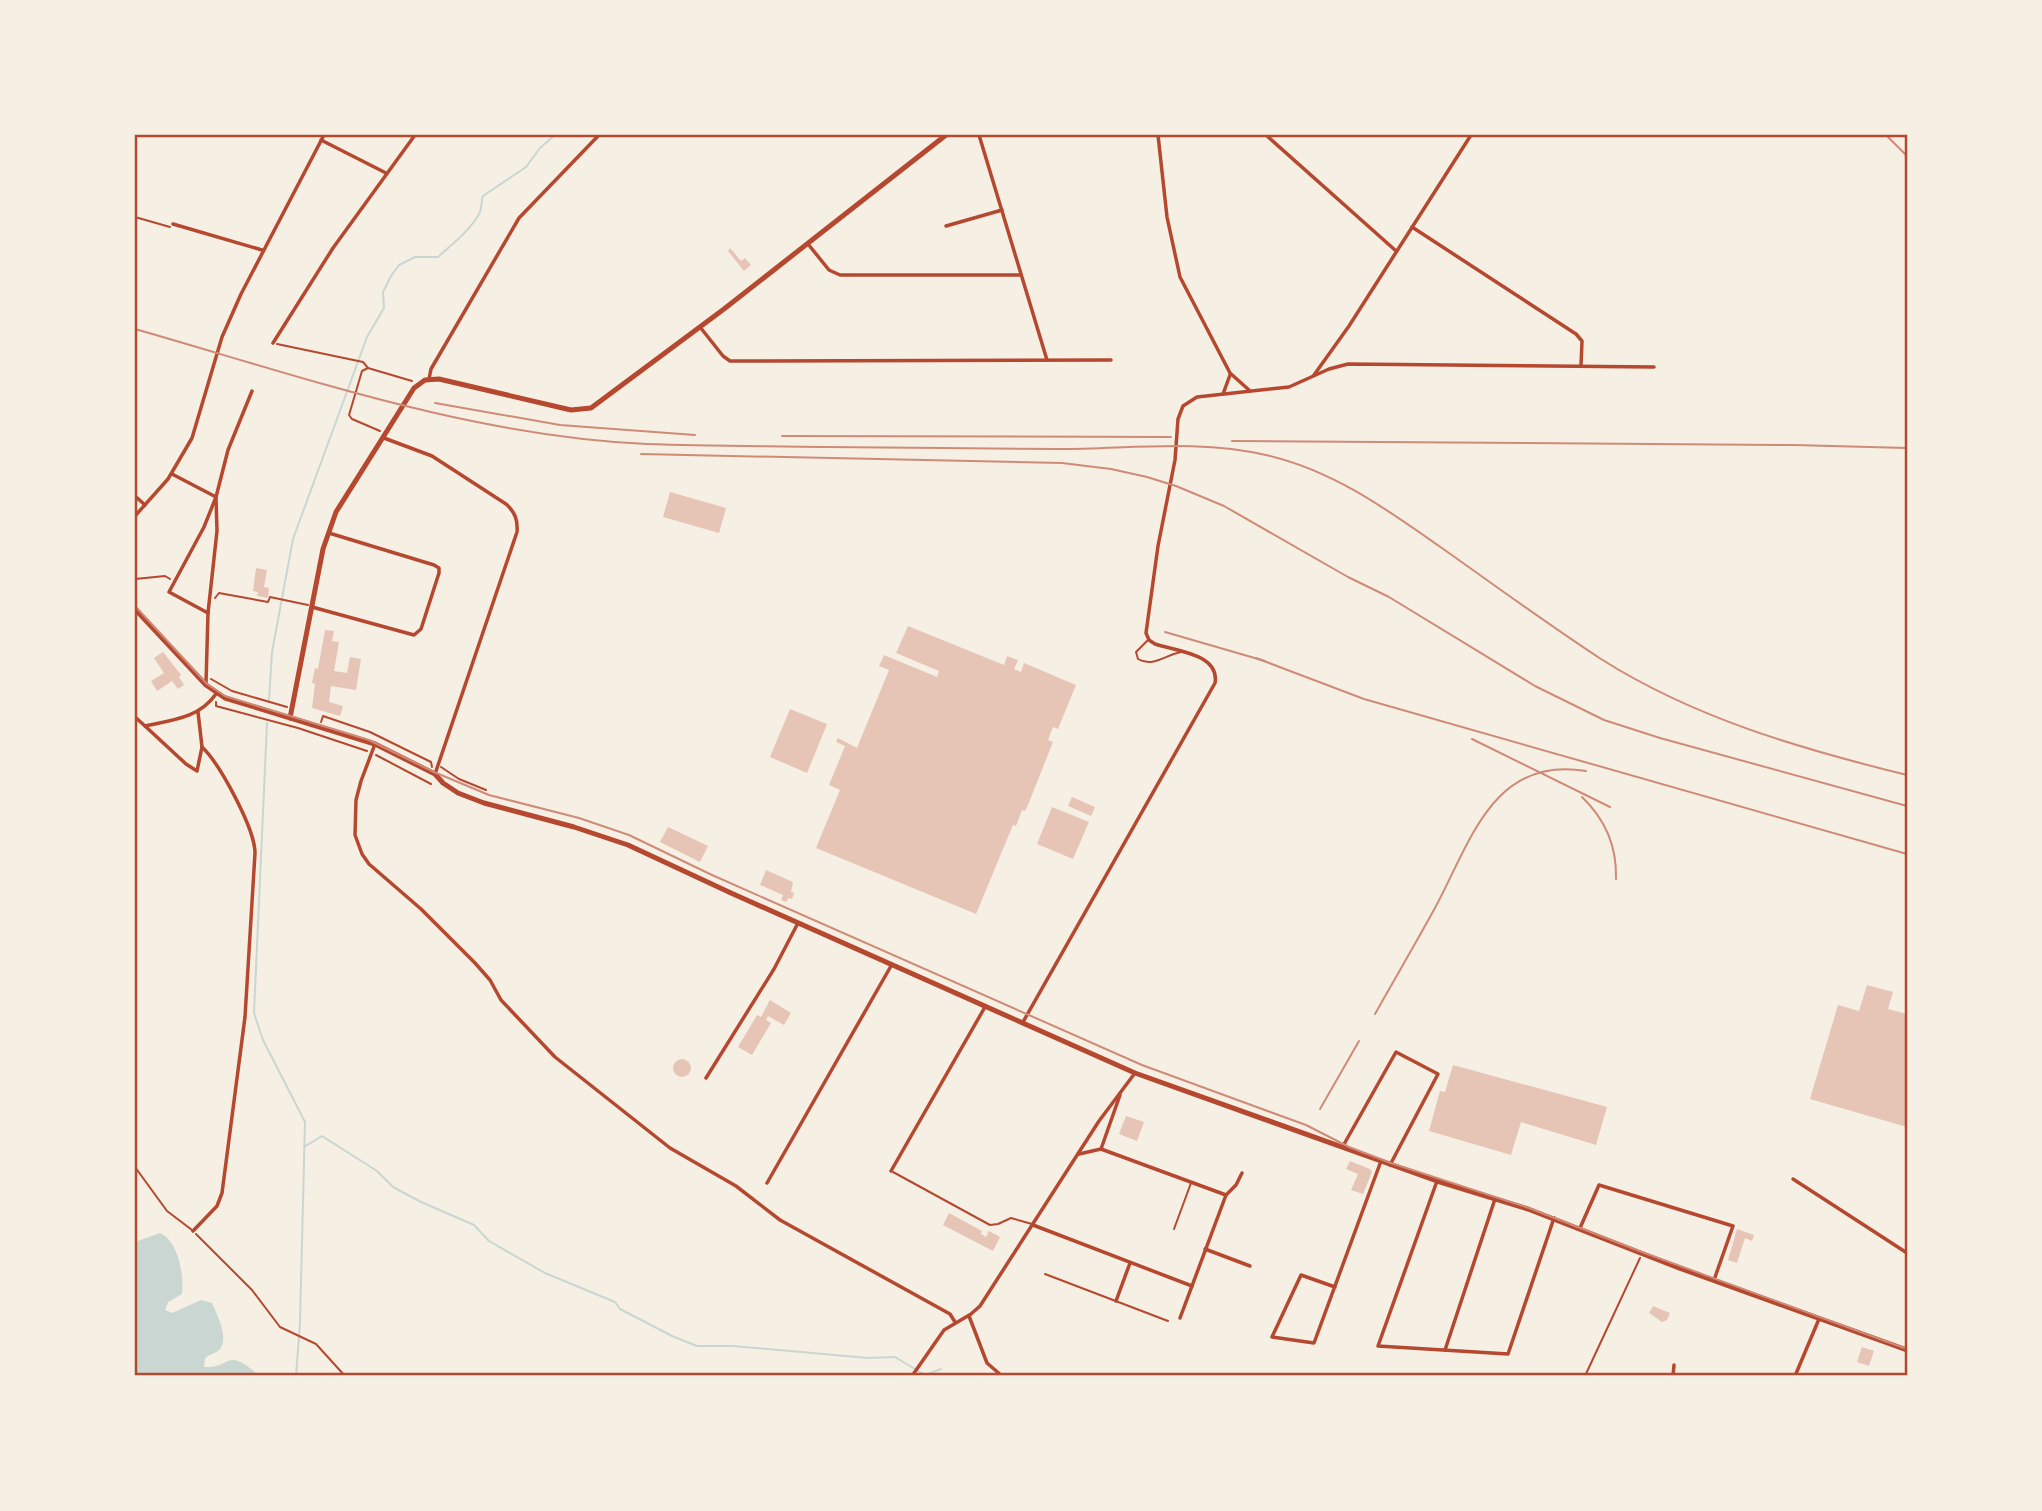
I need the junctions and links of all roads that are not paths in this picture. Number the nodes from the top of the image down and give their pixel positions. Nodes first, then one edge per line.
1 (415, 135) edge
2 (599, 135) edge
3 (946, 135) edge
4 (979, 135) edge
5 (1158, 135) edge
6 (1266, 135) edge
7 (1471, 135) edge
8 (323, 137) edge
9 (386, 173) junction
10 (1002, 210) junction
11 (173, 224) road end
12 (946, 226) dead end
13 (1412, 227) junction
14 (808, 244) junction
15 (262, 250) junction
16 (1395, 250) junction
17 (1021, 275) junction
18 (700, 327) junction
19 (273, 343) road end
20 (1048, 360) junction
21 (1111, 360) dead end
22 (1581, 365) junction
23 (1654, 367) dead end
24 (1230, 373) junction
25 (429, 379) junction
26 (1310, 379) junction
27 (252, 391) dead end
28 (1251, 391) junction
29 (1222, 394) junction
30 (383, 435) junction
31 (172, 474) junction
32 (135, 496) edge
33 (216, 497) junction
34 (145, 505) junction
35 (135, 516) edge
36 (327, 533) junction
37 (312, 607) junction
38 (135, 609) edge
39 (208, 613) junction
40 (1149, 640) junction
41 (1181, 652) junction
42 (206, 685) junction
43 (216, 694) junction
44 (198, 712) junction
45 (135, 717) edge
46 (290, 718) junction
47 (145, 726) junction
48 (375, 744) junction
49 (202, 747) junction
50 (435, 774) junction
51 (798, 923) junction
52 (892, 964) junction
53 (985, 1005) junction
54 (1023, 1022) junction
55 (1135, 1073) junction
56 (706, 1078) dead end
57 (1121, 1093) junction
58 (1343, 1146) junction
59 (1101, 1149) junction
60 (1078, 1154) junction
61 (1381, 1161) junction
62 (1390, 1165) junction
63 (135, 1167) edge
64 (891, 1171) joint
65 (1242, 1174) dead end
66 (1793, 1179) dead end
67 (1437, 1181) junction
68 (1191, 1182) junction
69 (767, 1183) dead end
70 (1226, 1195) junction
71 (1495, 1198) junction
72 (1554, 1218) junction
73 (1033, 1224) junction
74 (1580, 1228) junction
75 (1174, 1229) dead end
76 (193, 1231) joint
77 (1205, 1250) junction
78 (1907, 1253) edge
79 (1130, 1264) junction
80 (1250, 1266) dead end
81 (1045, 1274) dead end
82 (1714, 1280) junction
83 (1192, 1286) junction
84 (1335, 1287) junction
85 (1116, 1301) junction
86 (969, 1316) junction
87 (1180, 1318) dead end
88 (1819, 1319) junction
89 (1168, 1321) dead end
90 (955, 1322) junction
91 (1445, 1350) junction
92 (1907, 1350) edge
93 (1674, 1365) dead end
94 (912, 1376) edge
95 (1002, 1376) edge
96 (1673, 1376) edge
97 (1795, 1376) edge

1 - 9 street
2 - 25 street
3 - 14 main road
4 - 10 street
5 - 24 street
6 - 16 street
7 - 13 street
8 - 9 street
8 - 15 street
9 - 19 street
10 - 12 street
10 - 17 street
11 - 15 street
13 - 16 street
13 - 22 street
14 - 17 street
14 - 18 main road
15 - 31 street
16 - 26 street
17 - 20 street
18 - 20 street
18 - 25 main road
20 - 21 street
22 - 23 street
22 - 26 street
24 - 28 street
24 - 29 street
25 - 30 main road
26 - 28 street
27 - 33 street
28 - 29 street
29 - 40 street
30 - 36 main road
30 - 50 street
31 - 33 street
31 - 34 street
32 - 34 street
33 - 39 street
33 - 39 street
34 - 35 street
36 - 37 main road
36 - 37 street
37 - 46 main road
38 - 42 main road
39 - 42 street
40 - 41 street
40 - 41 lane
41 - 54 street
42 - 43 main road
43 - 44 street
43 - 46 main road
44 - 47 street
44 - 49 street
45 - 47 street
46 - 48 main road
47 - 49 street
48 - 50 main road
48 - 90 street
49 - 76 street
50 - 51 main road
51 - 52 main road
51 - 56 street
52 - 53 main road
52 - 69 street
53 - 54 main road
53 - 64 street
54 - 55 main road
55 - 57 street
55 - 58 main road
57 - 59 street
57 - 60 street
58 - 61 main road
58 - 62 street
59 - 60 street
59 - 68 street
60 - 73 street
61 - 62 main road
61 - 84 street
62 - 67 main road
63 - 76 lane
64 - 73 lane
65 - 70 street
66 - 78 street
67 - 71 main road
67 - 91 street
68 - 70 street
68 - 75 lane
70 - 77 street
71 - 72 main road
71 - 91 street
72 - 74 main road
72 - 91 street
73 - 79 street
73 - 86 street
74 - 82 main road
74 - 82 street
77 - 80 street
77 - 83 street
79 - 83 street
79 - 85 street
81 - 85 lane
82 - 88 main road
83 - 87 street
84 - 84 street
85 - 89 lane
86 - 90 street
86 - 95 street
88 - 92 main road
88 - 97 street
90 - 94 street
93 - 96 street

